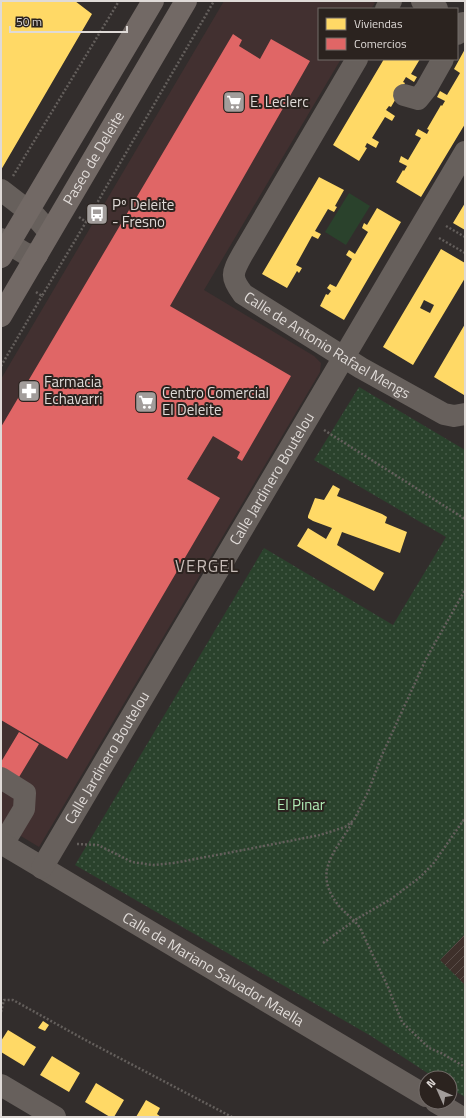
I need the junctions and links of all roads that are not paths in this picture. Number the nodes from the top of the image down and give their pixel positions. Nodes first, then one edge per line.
1 (153, 1) edge
2 (186, 1) edge
3 (422, 1) edge
4 (435, 8) edge
5 (356, 60) edge
6 (442, 60) edge
7 (404, 95) dead end
8 (465, 152) edge
9 (1, 190) edge
10 (28, 213) junction
11 (49, 232) junction
12 (4, 246) edge
13 (37, 255) junction
14 (1, 316) edge
15 (344, 356) junction
16 (464, 415) edge
17 (1, 778) edge
18 (2, 844) edge
19 (42, 868) junction
20 (1, 1085) edge
21 (418, 1091) edge
22 (449, 1110) edge
23 (55, 1117) edge
24 (461, 1117) edge

1 - 10 main road, Paseo de Deleite
2 - 11 main road, Paseo de Deleite
3 - 4 street
5 - 15 street, Calle de Antonio Rafael Mengs
6 - 7 street
8 - 15 street, Calle Jardinero Boutelou
9 - 10 street
10 - 11 street
10 - 12 main road, Paseo de Deleite
11 - 13 main road, Paseo de Deleite
12 - 13 street
13 - 14 main road, Paseo de Deleite
15 - 16 street, Calle de Antonio Rafael Mengs
15 - 19 street, Calle Jardinero Boutelou
17 - 18 street
18 - 19 street, Calle de Mariano Salvador Maella
19 - 21 street, Calle de Mariano Salvador Maella
20 - 23 street
22 - 24 street

